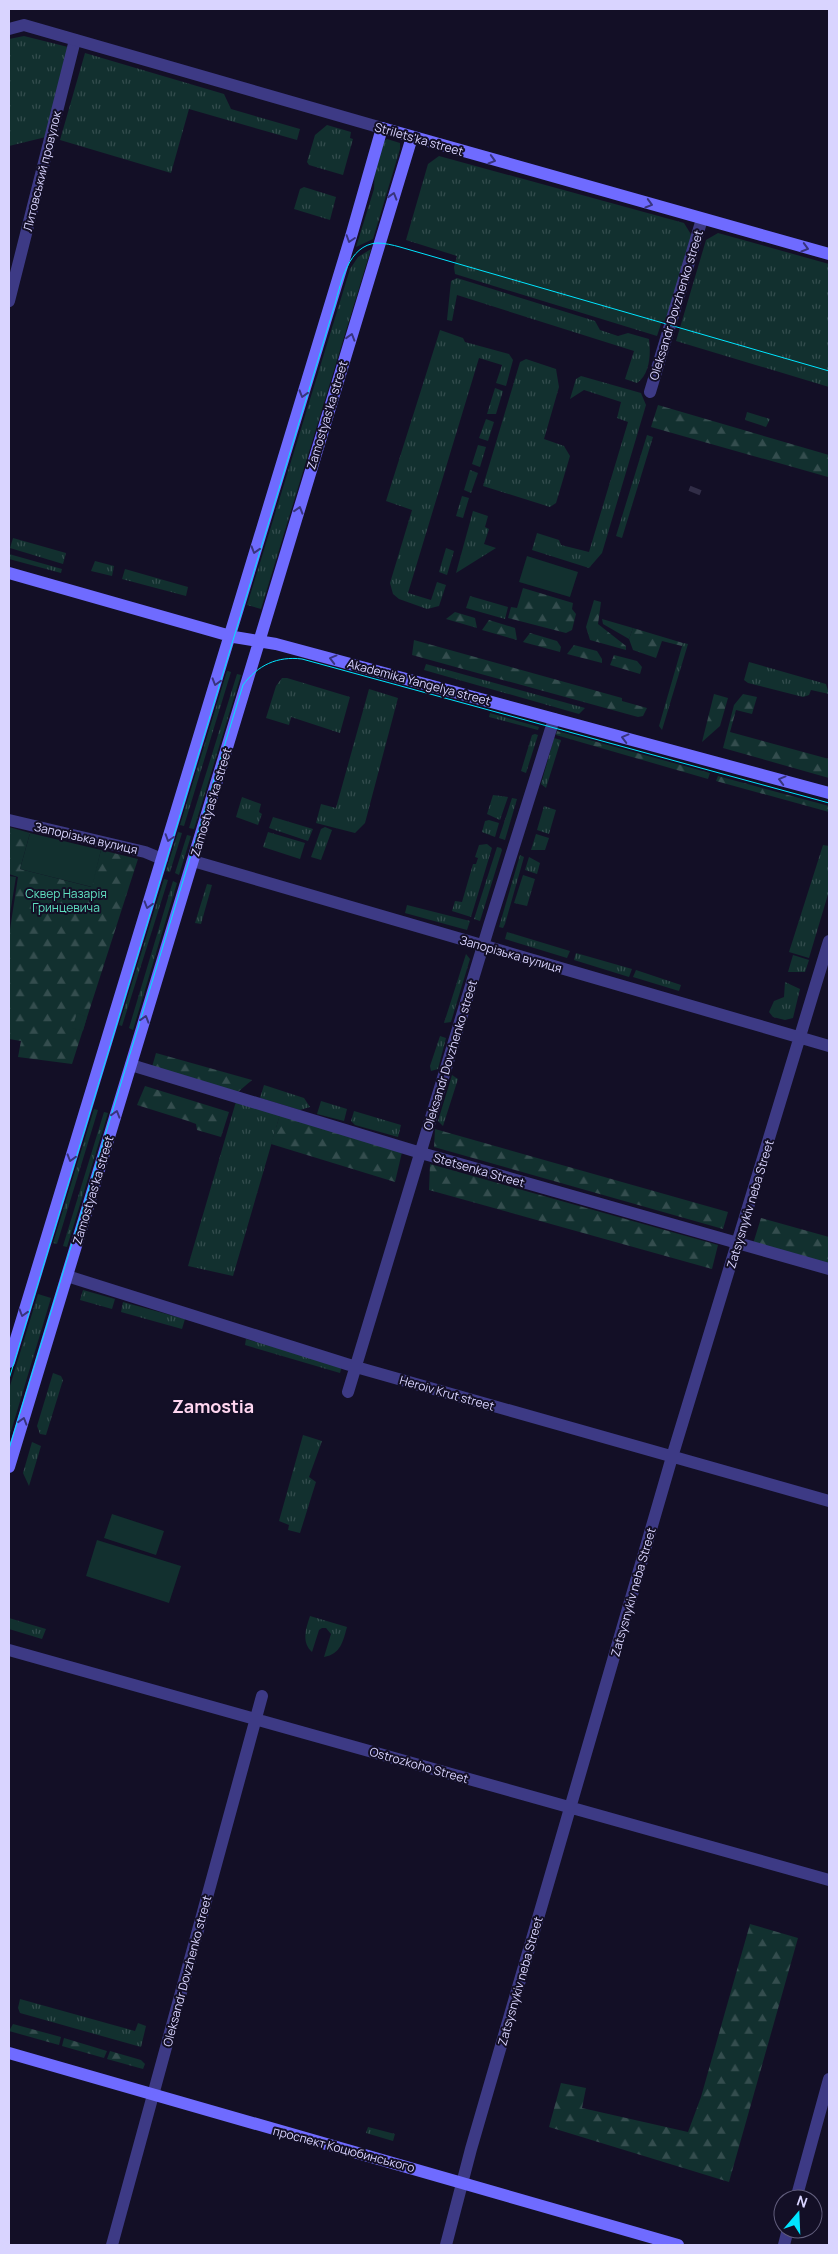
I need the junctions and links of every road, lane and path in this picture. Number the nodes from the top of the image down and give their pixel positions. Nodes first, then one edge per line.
1 (9, 29) edge
2 (75, 40) junction
3 (382, 128) junction
4 (412, 137) junction
5 (702, 219) junction
6 (829, 254) edge
7 (9, 301) edge
8 (650, 392) dead end
9 (9, 573) edge
10 (229, 636) junction
11 (259, 640) junction
12 (554, 719) junction
13 (829, 793) edge
14 (9, 820) edge
15 (162, 859) junction
16 (193, 861) junction
17 (829, 941) edge
18 (484, 946) junction
19 (801, 1037) junction
20 (829, 1046) edge
21 (131, 1066) junction
22 (421, 1153) junction
23 (738, 1243) junction
24 (829, 1269) edge
25 (67, 1276) junction
26 (9, 1362) edge
27 (356, 1367) junction
28 (348, 1392) dead end
29 (672, 1457) junction
30 (9, 1467) edge
31 (829, 1501) edge
32 (9, 1650) edge
33 (262, 1696) dead end
34 (256, 1720) junction
35 (570, 1808) junction
36 (829, 1880) edge
37 (9, 2053) edge
38 (829, 2079) edge
39 (154, 2096) junction
40 (463, 2182) junction
41 (799, 2189) edge
42 (112, 2245) edge
43 (446, 2245) edge
44 (678, 2245) edge

1 - 2 street, Strilets'ka street
2 - 3 street, Strilets'ka street
2 - 7 street, Литовський провулок
3 - 4 main road, Strilets'ka street
3 -> 10 main road
4 -> 5 main road, Strilets'ka street
11 -> 4 main road, Zamostyas'ka street
5 -> 6 main road, Strilets'ka street
5 - 8 street, Oleksandr Dovzhenko street
9 - 10 main road, Akademika Yangelya street
10 - 11 main road, Akademika Yangelya street
10 -> 15 main road
12 -> 11 main road, Akademika Yangelya street
11 - 16 main road, Zamostyas'ka street
13 -> 12 main road, Akademika Yangelya street
12 - 18 street, Oleksandr Dovzhenko street
14 - 15 street, Запорізька вулиця
15 -> 26 main road
16 - 18 street, Запорізька вулиця
21 -> 16 main road, Zamostyas'ka street
17 - 19 street, Zatsysnykiv neba Street
18 - 19 street, Запорізька вулиця
18 - 22 street, Oleksandr Dovzhenko street
19 - 20 street, Запорізька вулиця
19 - 23 street, Zatsysnykiv neba Street
21 - 22 street, Stetsenka Street
25 -> 21 main road, Zamostyas'ka street
22 - 23 street, Stetsenka Street
22 - 27 street, Oleksandr Dovzhenko street
23 - 24 street, Stetsenka Street
23 - 29 street, Zatsysnykiv neba Street
25 - 27 street, Heroiv Krut street
30 -> 25 main road, Zamostyas'ka street
27 - 28 street, Oleksandr Dovzhenko street
27 - 29 street, Heroiv Krut street
29 - 31 street, Heroiv Krut street
29 - 35 street, Zatsysnykiv neba Street
32 - 34 street, Ostrozkoho Street
33 - 34 street, Oleksandr Dovzhenko street
34 - 35 street, Ostrozkoho Street
34 - 39 street, Oleksandr Dovzhenko street
35 - 36 street, Ostrozkoho Street
35 - 40 street, Zatsysnykiv neba Street
37 - 39 main road, проспект Коцюбинського
38 - 41 street
39 - 40 main road, проспект Коцюбинського
39 - 42 street, Oleksandr Dovzhenko street
40 - 43 street, Zatsysnykiv neba Street
40 - 44 main road, проспект Коцюбинського

